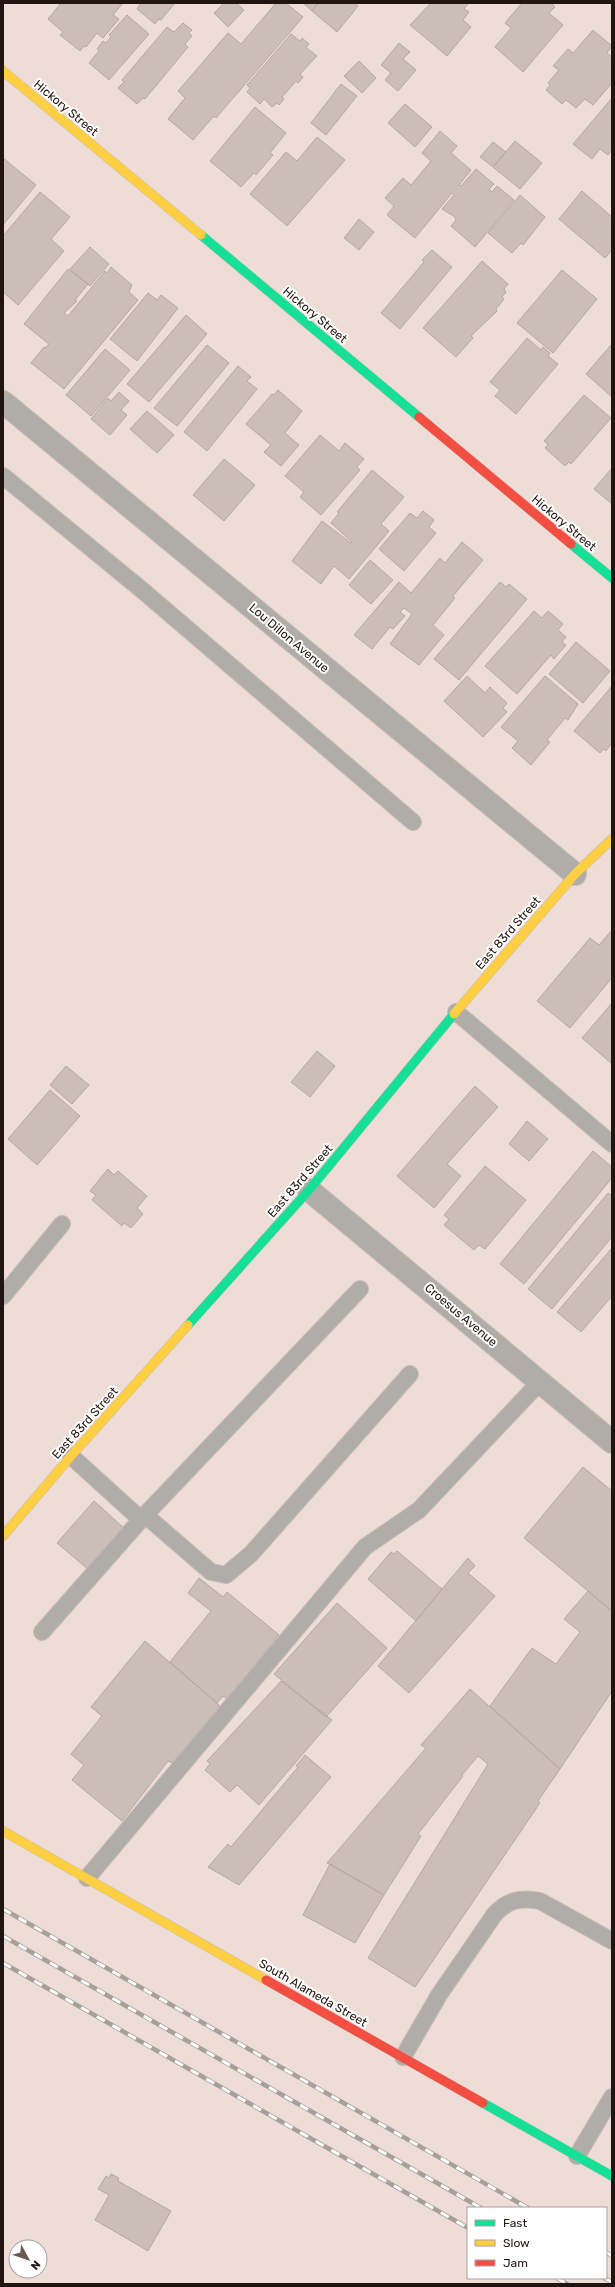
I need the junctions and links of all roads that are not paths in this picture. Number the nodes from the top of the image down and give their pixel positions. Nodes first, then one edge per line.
1 (3, 71) edge
2 (3, 402) edge
3 (3, 476) edge
4 (612, 578) edge
5 (412, 822) dead end
6 (612, 840) edge
7 (575, 874) junction
8 (456, 1012) junction
9 (612, 1144) edge
10 (309, 1190) junction
11 (62, 1224) dead end
12 (360, 1289) dead end
13 (3, 1296) edge
14 (410, 1374) dead end
15 (540, 1382) junction
16 (612, 1442) edge
17 (71, 1456) junction
18 (145, 1515) junction
19 (3, 1536) edge
20 (42, 1632) dead end
21 (3, 1831) edge
22 (87, 1878) junction
23 (612, 1941) edge
24 (403, 2058) junction
25 (612, 2097) edge
26 (577, 2156) junction
27 (612, 2176) edge

1 - 4 street, Hickory Street
2 - 7 street, Lou Dillon Avenue
3 - 5 lane
6 - 7 street, East 83rd Street
7 - 8 street, East 83rd Street
8 - 9 lane
8 - 10 street, East 83rd Street
10 - 15 street, Croesus Avenue
10 - 17 street, East 83rd Street
11 - 13 lane
12 - 18 lane
14 - 18 lane
15 - 16 street, Croesus Avenue
15 - 22 lane
17 - 18 lane
17 - 19 street, East 83rd Street
18 - 20 lane
21 - 22 street, South Alameda Street
22 - 24 street, South Alameda Street
23 - 24 lane
24 - 26 street, South Alameda Street
25 - 26 lane
26 - 27 street, South Alameda Street

